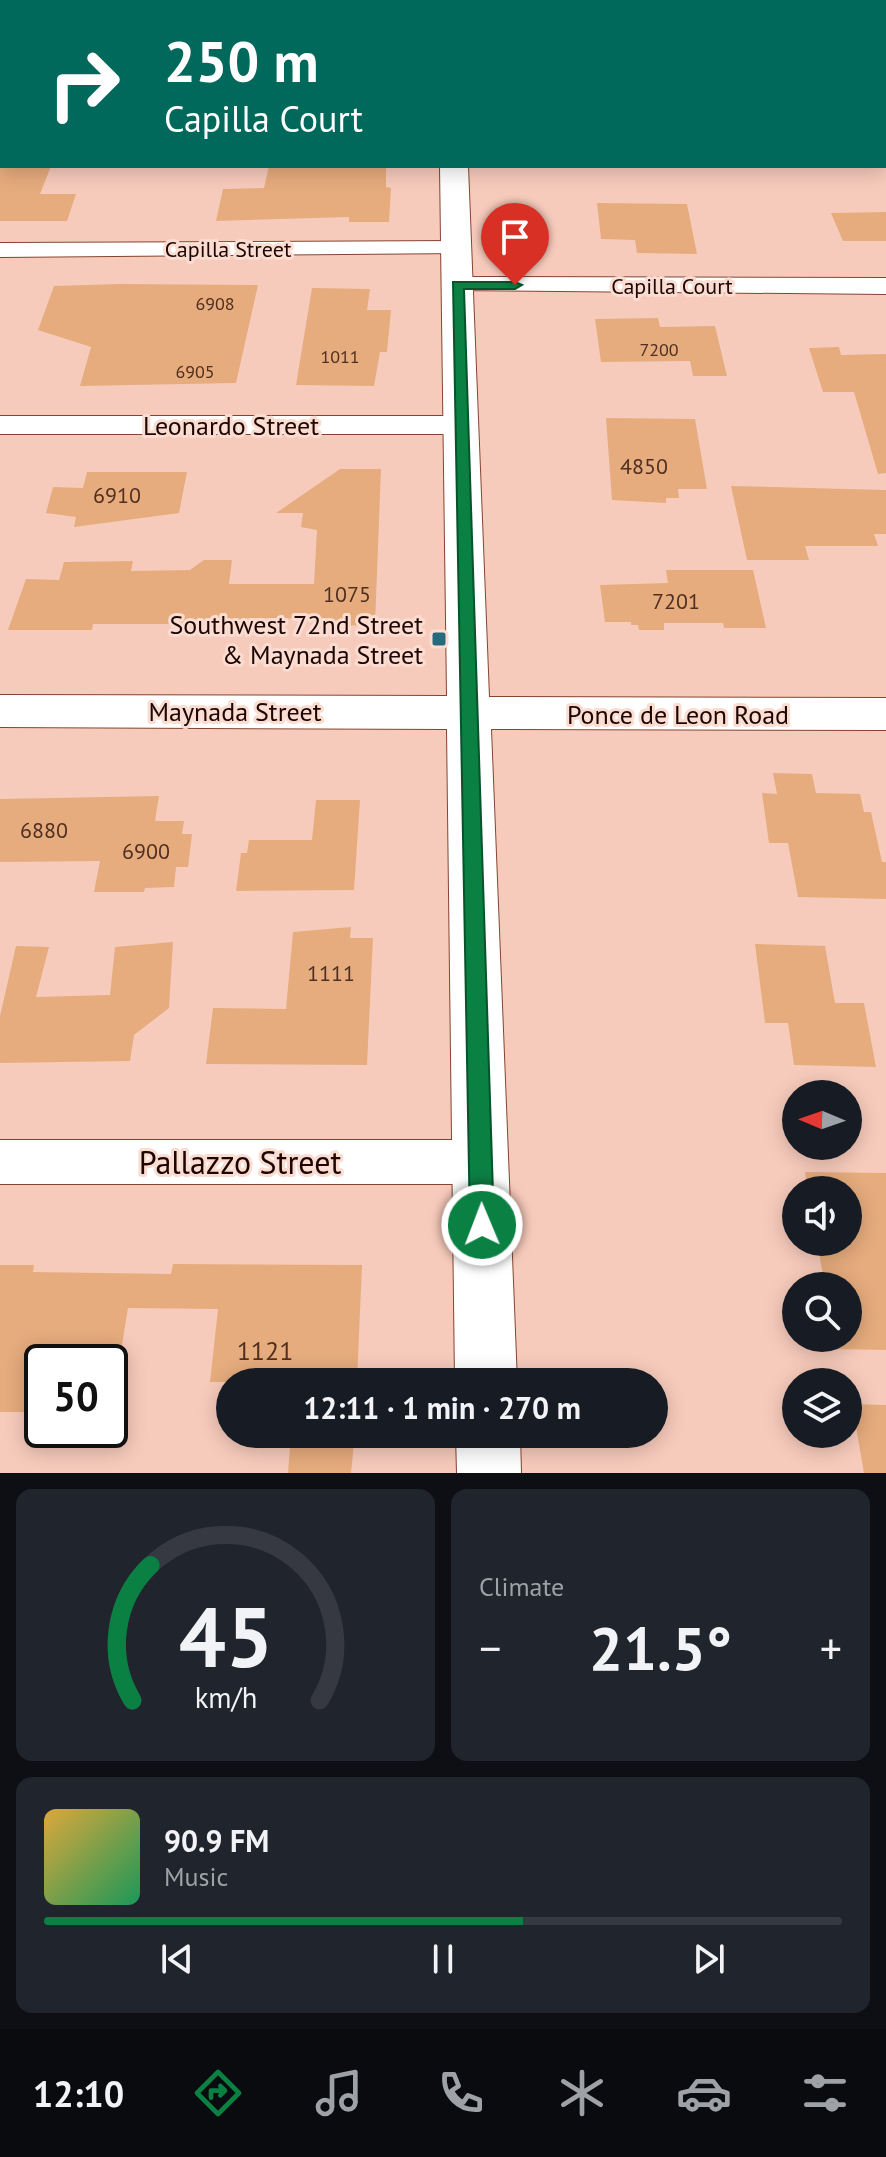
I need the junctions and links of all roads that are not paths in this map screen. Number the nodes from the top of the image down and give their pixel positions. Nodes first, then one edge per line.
1 (454, 168) edge
2 (0, 250) edge
3 (457, 267) junction
4 (886, 286) edge
5 (0, 425) edge
6 (462, 425) junction
7 (0, 711) edge
8 (469, 712) junction
9 (886, 714) edge
10 (0, 1162) edge
11 (480, 1162) junction
12 (486, 1368) edge
13 (488, 1448) edge
14 (489, 1473) edge

1 - 3 main road
2 - 3 street, Capilla Street
3 - 4 street, Capilla Court
3 - 6 main road
5 - 6 street, Leonardo Street
6 - 8 main road
7 - 8 main road, Maynada Street
8 - 9 main road, Ponce de Leon Road
8 - 11 main road
10 - 11 street, Pallazzo Street
11 - 12 main road
13 - 14 main road

